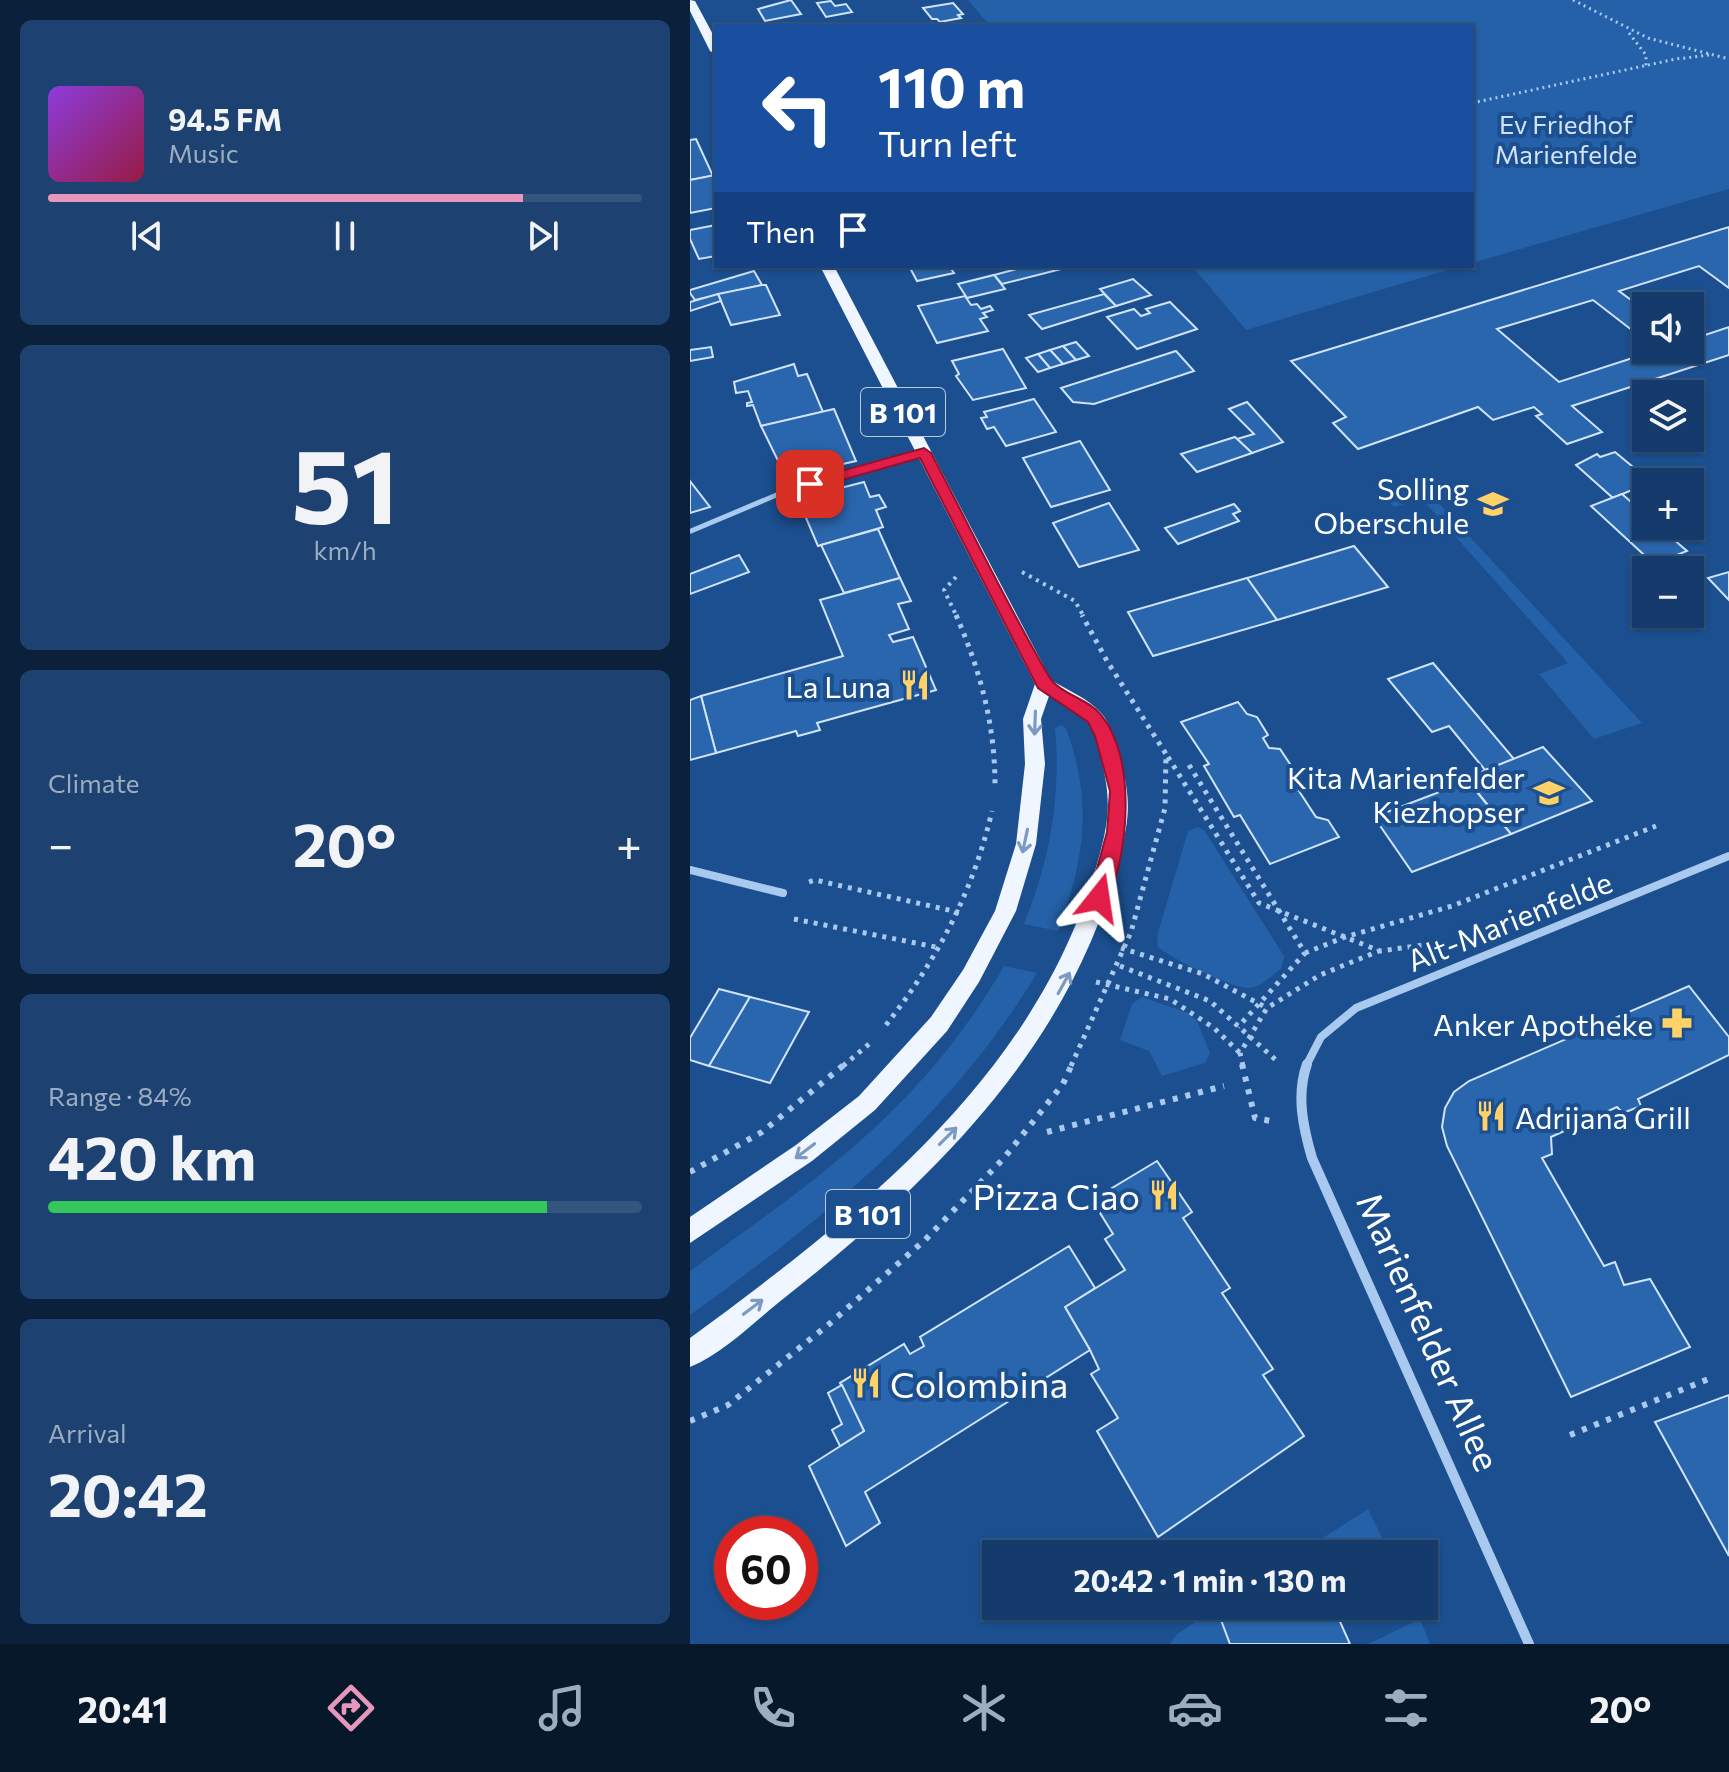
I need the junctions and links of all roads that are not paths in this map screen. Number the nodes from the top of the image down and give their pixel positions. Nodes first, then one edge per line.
1 (690, 1) edge
2 (695, 23) edge
3 (714, 48) edge
4 (828, 268) edge
5 (924, 453) junction
6 (691, 531) edge
7 (1044, 684) junction
8 (1729, 856) edge
9 (690, 870) edge
10 (783, 893) road end
11 (1315, 1042) joint
12 (690, 1231) edge
13 (690, 1354) edge
14 (1529, 1644) edge

1 - 2 main road
2 - 3 main road
4 - 5 main road, B 101
5 - 6 lane
5 - 7 main road, B 101
7 -> 12 main road, B 101
13 -> 7 main road, B 101
8 - 11 street, Alt-Marienfelde
9 - 10 street
11 - 14 street, Marienfelder Allee

